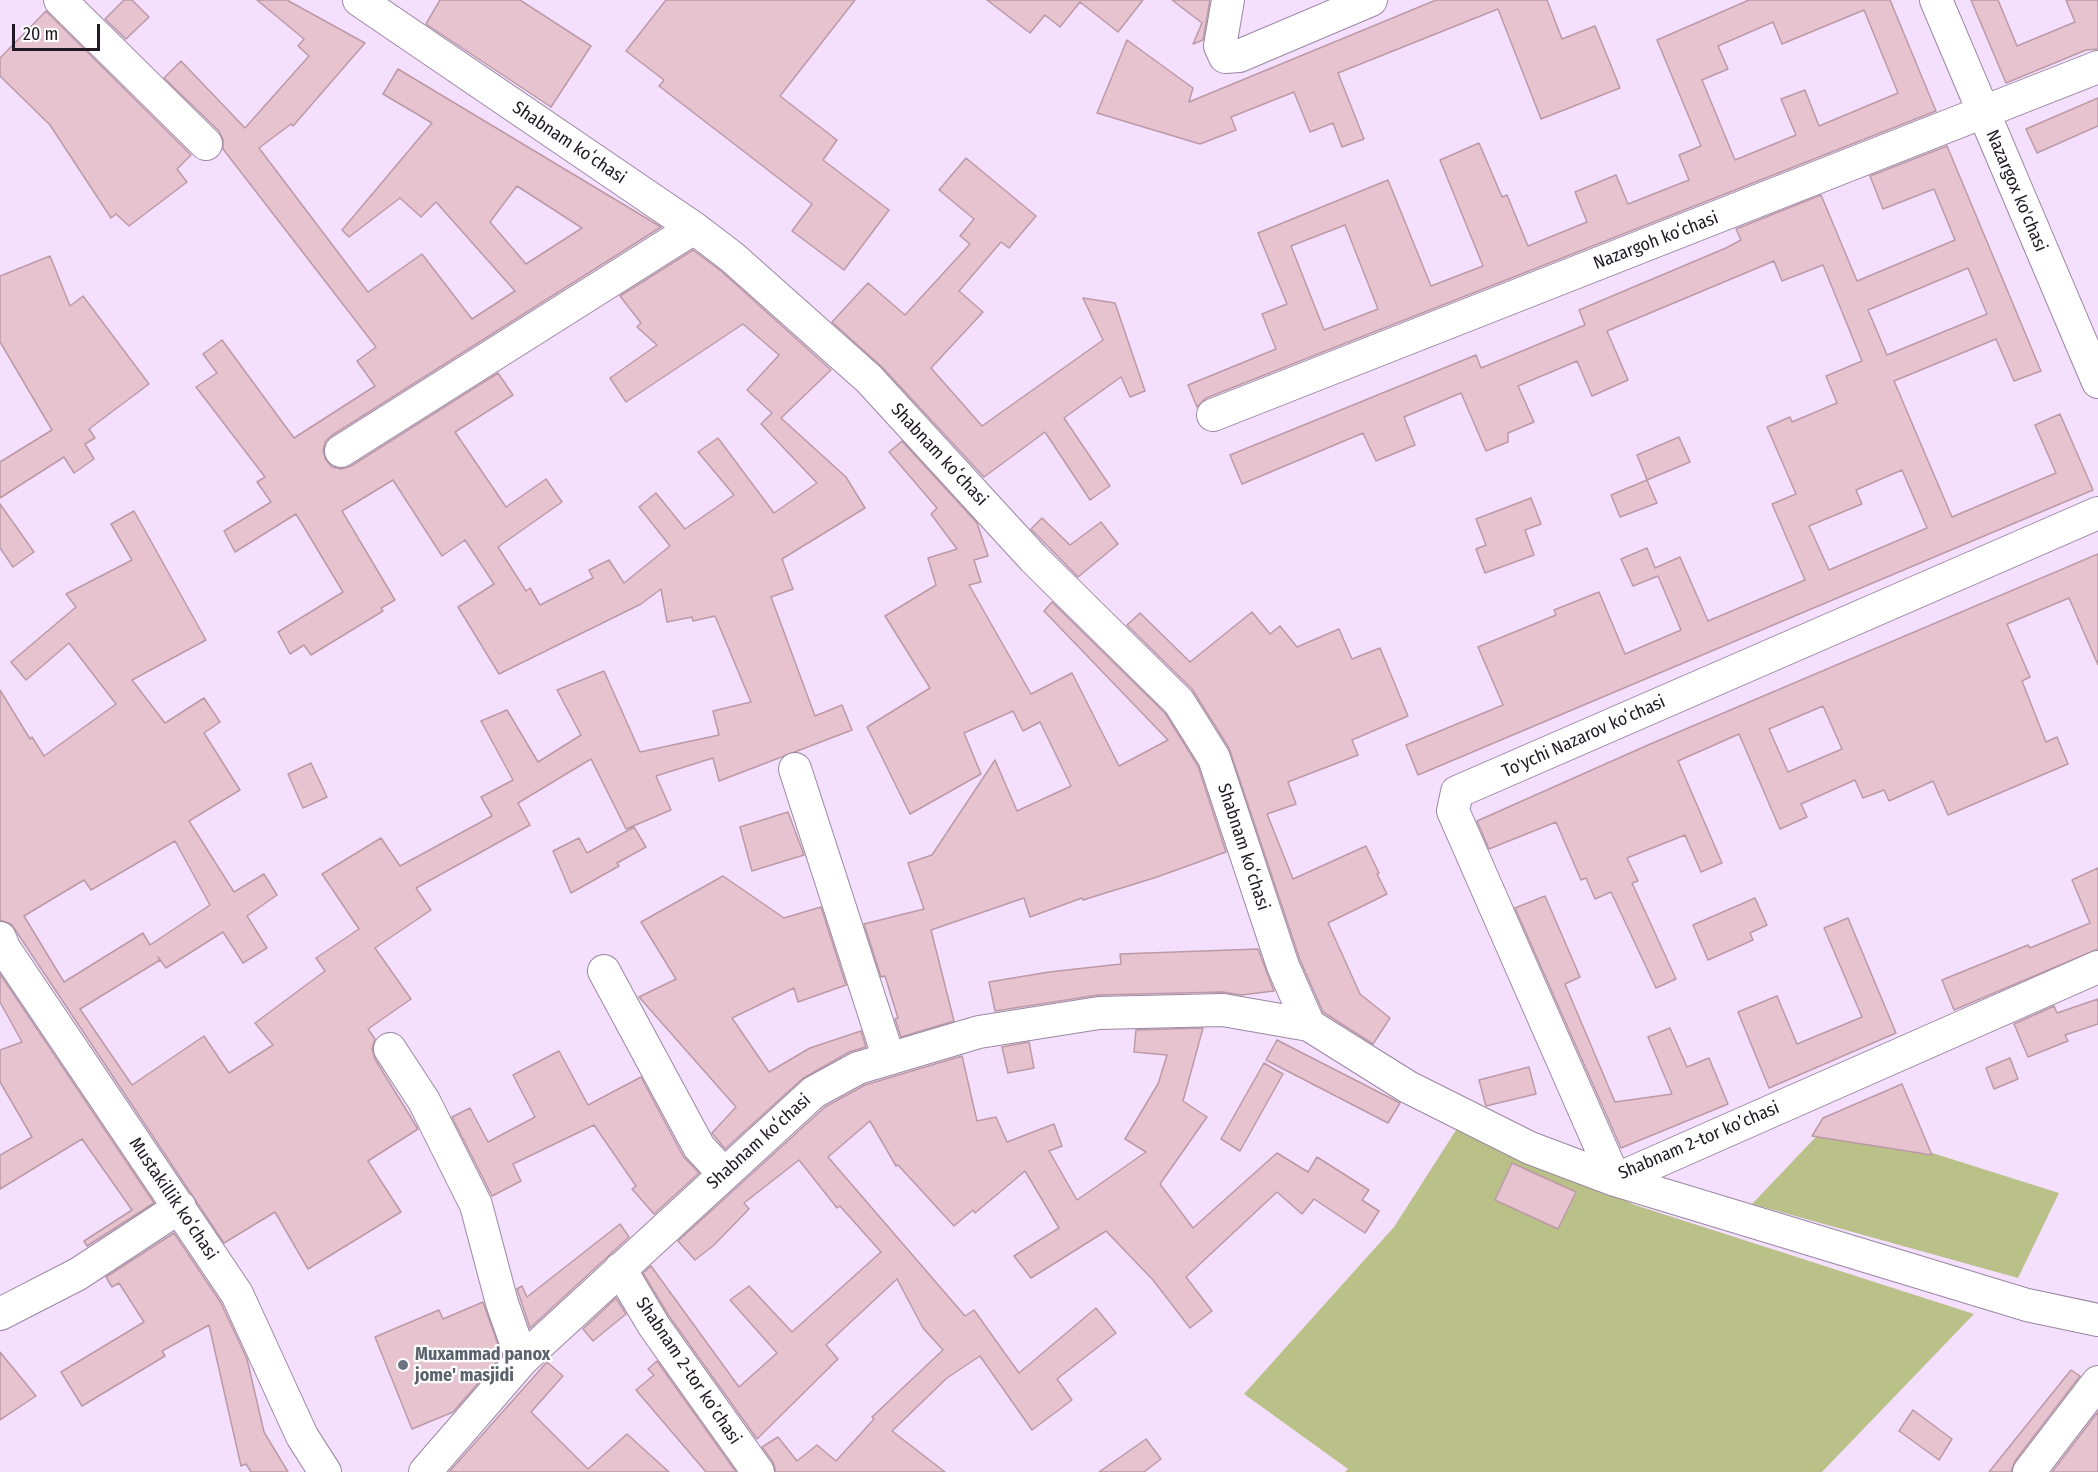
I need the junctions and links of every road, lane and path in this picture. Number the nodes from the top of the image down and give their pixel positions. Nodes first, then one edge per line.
1 (60, 0) edge
2 (359, 0) edge
3 (1228, 0) edge
4 (1371, 0) edge
5 (1935, 0) edge
6 (2098, 67) edge
7 (1983, 113) junction
8 (206, 144) dead end
9 (694, 228) junction
10 (2098, 382) edge
11 (1213, 415) dead end
12 (341, 451) dead end
13 (2098, 513) edge
14 (795, 769) dead end
15 (1, 945) edge
16 (2098, 967) edge
17 (604, 970) dead end
18 (1309, 1025) junction
19 (390, 1049) dead end
20 (889, 1059) junction
21 (724, 1174) junction
22 (1615, 1180) junction
23 (180, 1207) junction
24 (620, 1269) junction
25 (0, 1314) edge
26 (2098, 1320) edge
27 (522, 1360) junction
28 (2098, 1382) edge
29 (325, 1472) edge
30 (425, 1472) edge
31 (758, 1472) edge
32 (2029, 1472) edge

1 - 8 street
2 - 9 street, Shabnam koʻchasi
3 - 4 street
5 - 7 street, Nazargox ko'chasi
6 - 7 street, Nazargoh koʻchasi
7 - 10 street, Nazargox ko'chasi
7 - 11 street, Nazargoh koʻchasi
9 - 12 street
9 - 18 street, Shabnam koʻchasi
13 - 22 street, To'ychi Nazarov koʻchasi
14 - 20 street
15 - 23 street, Mustakillik koʻchasi
16 - 22 street, Shabnam 2-tor koʼchasi
17 - 21 street
18 - 20 street, Shabnam koʻchasi
18 - 22 street, Shabnam 2-tor koʼchasi
19 - 27 street
20 - 21 street, Shabnam koʻchasi
21 - 24 street, Shabnam koʻchasi
22 - 26 street
23 - 25 street
23 - 29 street, Mustakillik koʻchasi
24 - 27 street, Shabnam koʻchasi
24 - 31 street, Shabnam 2-tor koʼchasi
27 - 30 street, Shabnam koʻchasi
28 - 32 street

